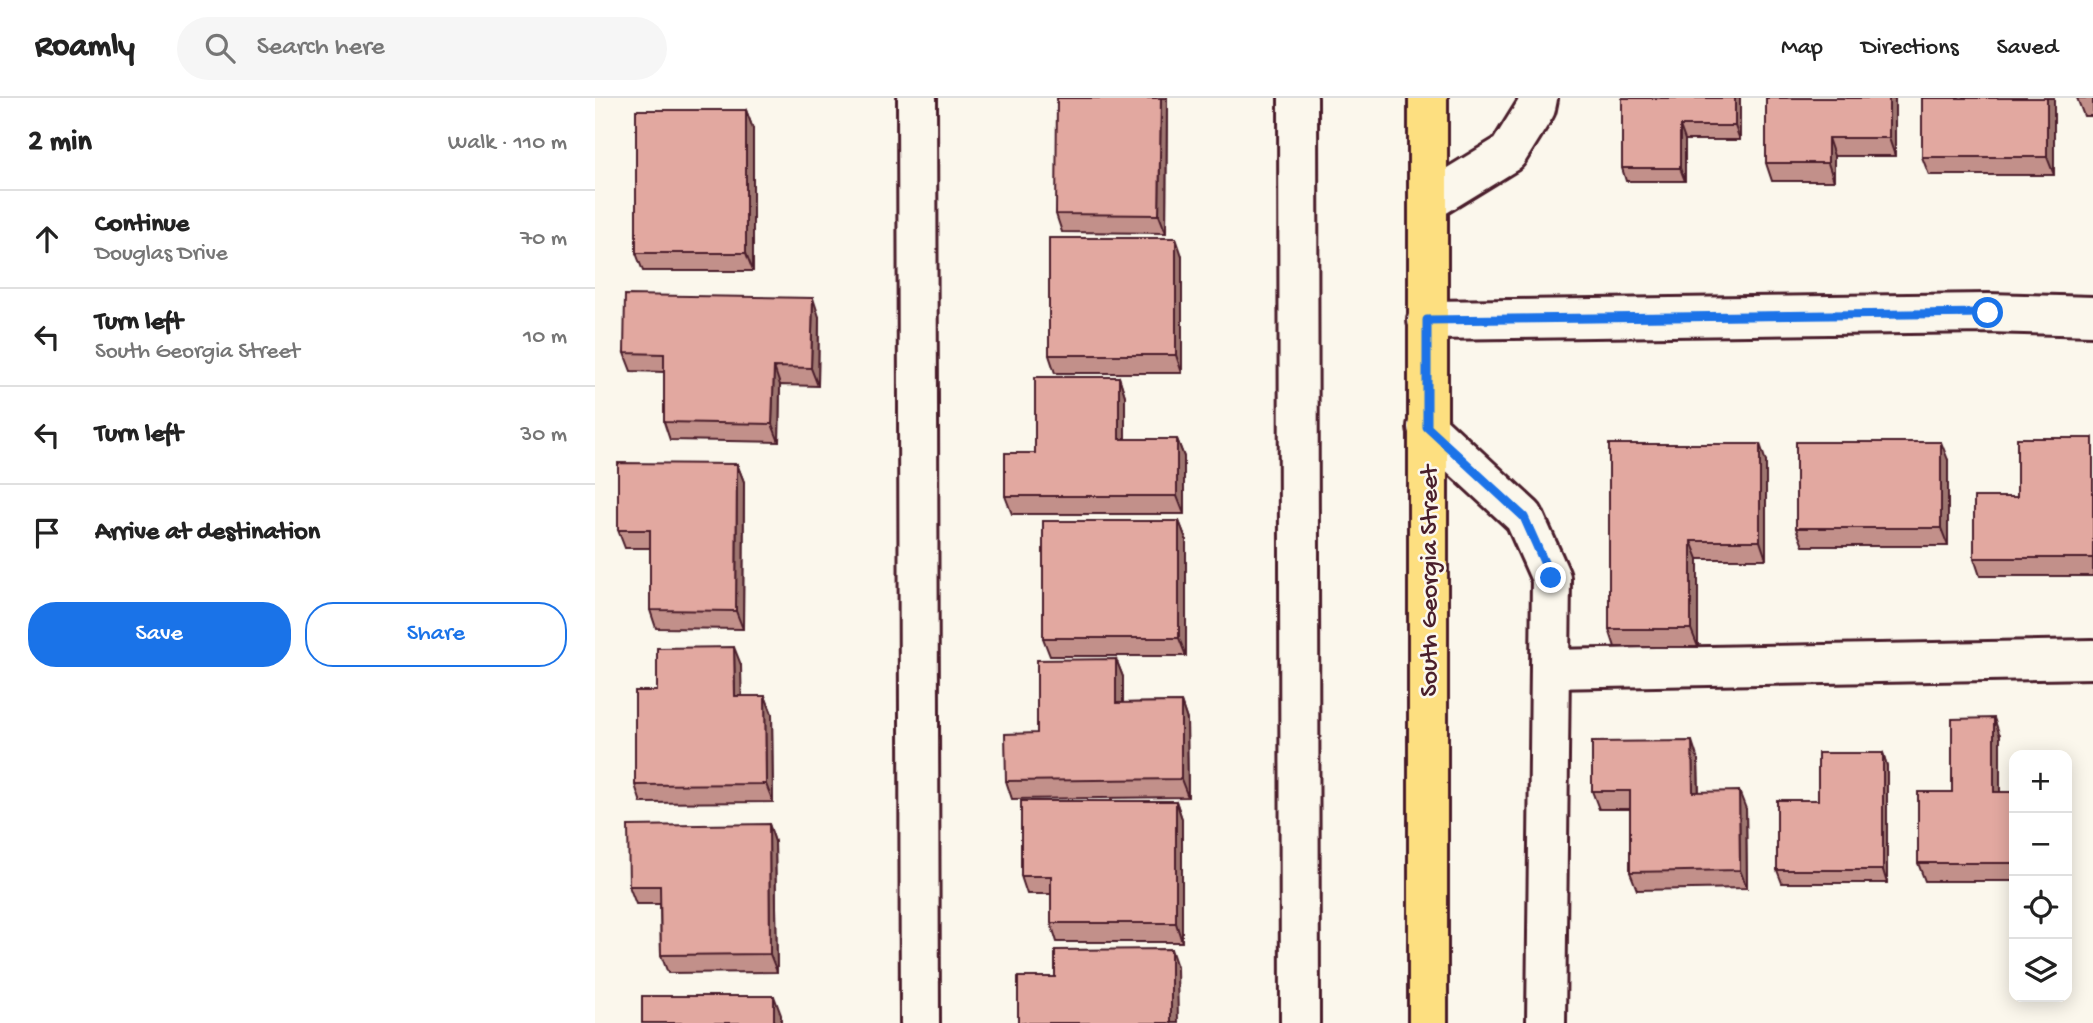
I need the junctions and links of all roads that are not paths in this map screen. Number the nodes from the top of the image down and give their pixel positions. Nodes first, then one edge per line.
1 (917, 98) edge
2 (1298, 98) edge
3 (1428, 98) edge
4 (1538, 98) edge
5 (1428, 202) junction
6 (2093, 316) edge
7 (1427, 320) junction
8 (1427, 427) junction
9 (2093, 659) edge
10 (1550, 669) junction
11 (920, 1023) edge
12 (1300, 1023) edge
13 (1428, 1023) edge
14 (1546, 1023) edge

1 - 11 street
2 - 12 street
3 - 5 main road, South Georgia Street
4 - 5 street
5 - 7 main road, South Georgia Street
6 - 7 street
7 - 8 main road, South Georgia Street
8 - 10 street
8 - 13 main road, South Georgia Street
9 - 10 street
10 - 14 street

